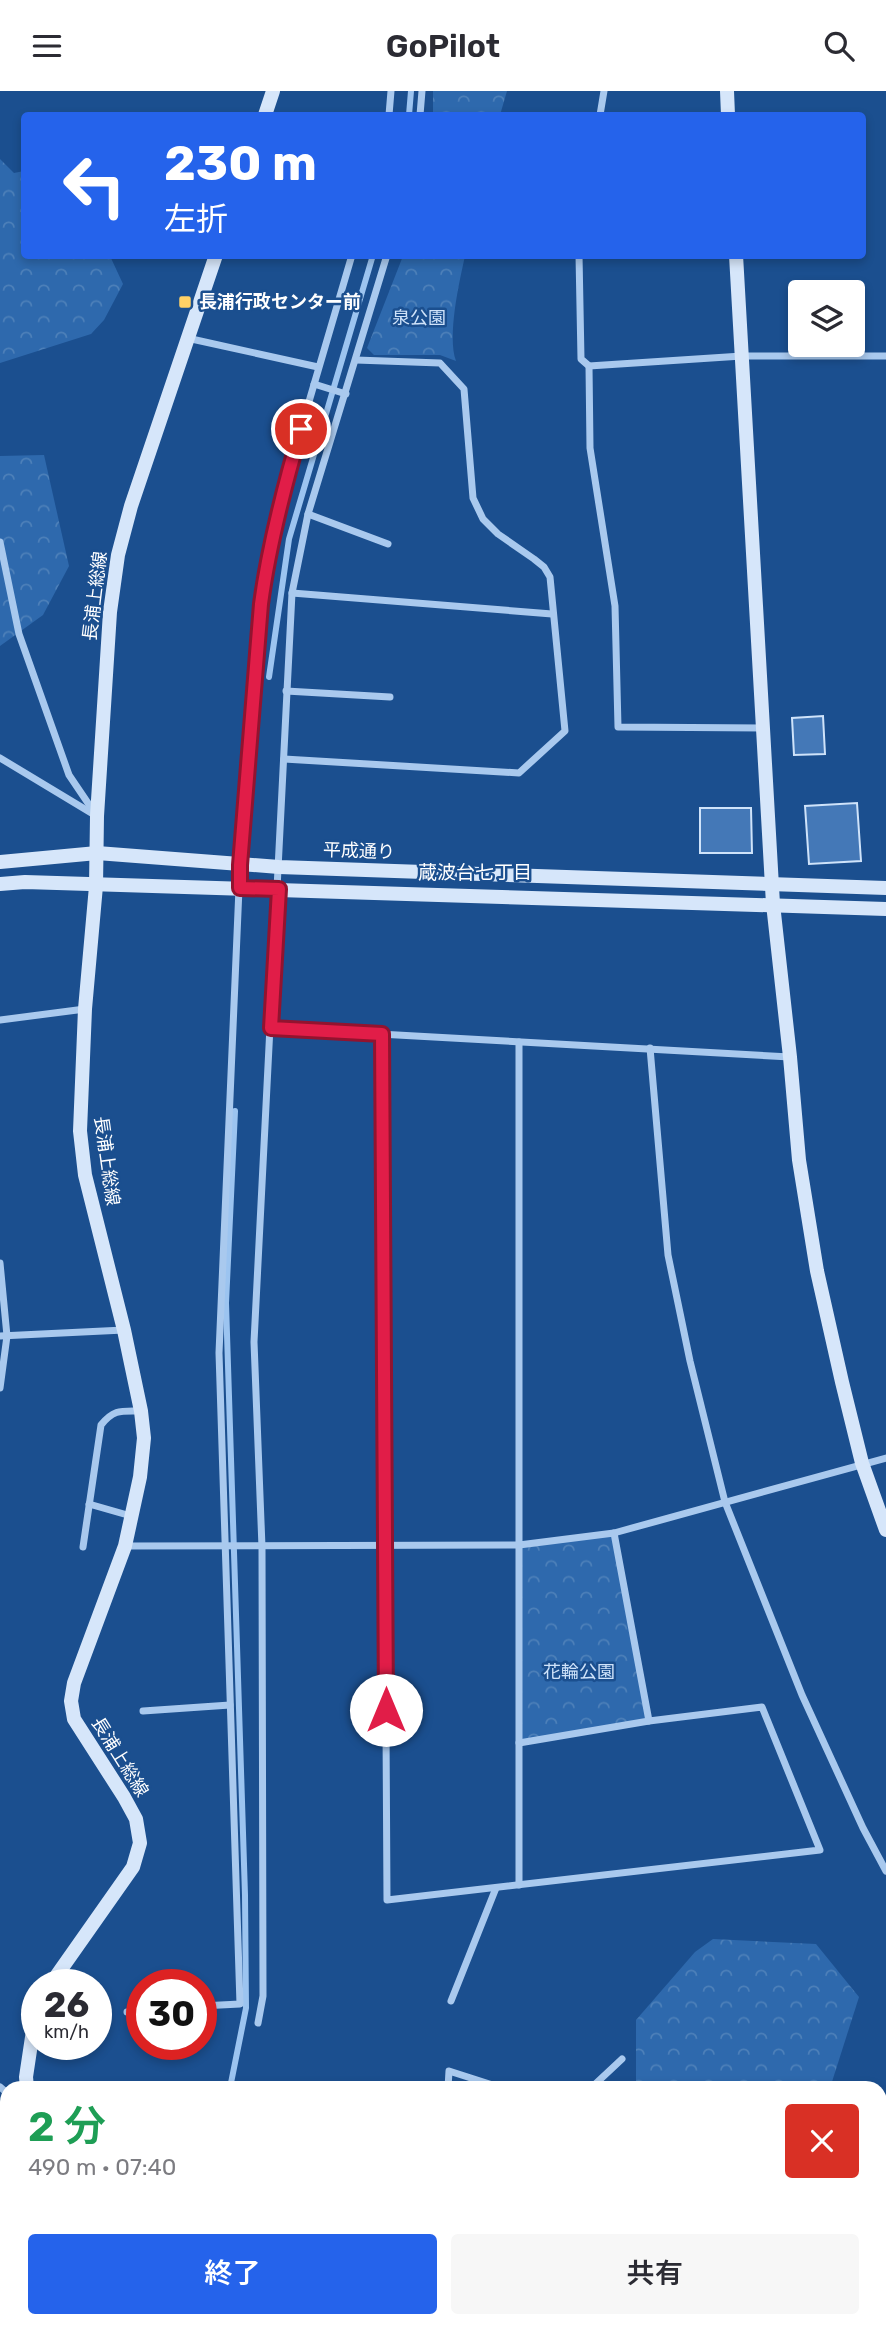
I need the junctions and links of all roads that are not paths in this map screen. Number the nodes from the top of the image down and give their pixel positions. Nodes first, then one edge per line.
1 (273, 91) edge
2 (391, 91) edge
3 (422, 91) edge
4 (604, 91) edge
5 (727, 91) edge
6 (266, 112) edge
7 (389, 112) edge
8 (420, 112) edge
9 (600, 112) edge
10 (728, 112) edge
11 (215, 259) edge
12 (351, 259) edge
13 (386, 259) edge
14 (579, 259) edge
15 (736, 259) edge
16 (187, 338) junction
17 (741, 356) junction
18 (886, 356) edge
19 (356, 360) junction
20 (589, 366) junction
21 (318, 367) junction
22 (314, 384) junction
23 (346, 394) junction
24 (307, 514) junction
25 (0, 543) edge
26 (388, 544) dead end
27 (292, 593) junction
28 (552, 614) junction
29 (286, 691) junction
30 (390, 697) dead end
31 (763, 728) junction
32 (0, 758) edge
33 (284, 759) junction
34 (97, 816) junction
35 (96, 853) junction
36 (0, 862) edge
37 (240, 865) junction
38 (279, 867) junction
39 (772, 883) junction
40 (0, 884) edge
41 (96, 886) junction
42 (240, 888) junction
43 (886, 888) edge
44 (279, 889) junction
45 (773, 904) junction
46 (886, 909) edge
47 (85, 1009) junction
48 (0, 1020) edge
49 (271, 1028) junction
50 (382, 1034) junction
51 (519, 1042) junction
52 (650, 1048) junction
53 (790, 1056) junction
54 (0, 1263) edge
55 (124, 1329) junction
56 (4, 1336) edge
57 (0, 1388) edge
58 (141, 1411) junction
59 (886, 1458) edge
60 (862, 1463) junction
61 (725, 1502) junction
62 (89, 1504) junction
63 (132, 1516) junction
64 (886, 1530) edge
65 (614, 1533) junction
66 (519, 1545) junction
67 (125, 1546) junction
68 (226, 1546) junction
69 (385, 1546) junction
70 (83, 1547) dead end
71 (262, 1547) junction
72 (230, 1705) junction
73 (143, 1711) dead end
74 (649, 1721) junction
75 (519, 1743) junction
76 (886, 1871) edge
77 (519, 1885) junction
78 (496, 1888) junction
79 (61, 1969) edge
80 (451, 2001) dead end
81 (217, 2005) edge
82 (258, 2023) dead end
83 (622, 2059) dead end
84 (29, 2060) edge
85 (26, 2081) edge
86 (448, 2081) edge
87 (480, 2081) edge
88 (599, 2081) edge

1 - 6 street
2 - 7 street
3 - 8 street
4 - 9 street
5 - 10 street
11 - 16 street, 長浦上総線
12 - 21 street
13 - 19 street
14 - 20 street
15 - 17 street
16 - 21 street
16 - 34 street, 長浦上総線
17 - 18 street
17 - 20 street
17 - 31 street
19 - 23 street
19 - 28 street
20 - 31 street
21 - 22 street
22 - 23 street
22 - 37 street
23 - 24 street
24 - 26 street
24 - 27 street
25 - 34 street
27 - 28 street
27 - 29 street
28 - 33 street
29 - 30 street
29 - 33 street
31 - 39 street
32 - 34 street
33 - 38 street
34 - 35 street, 長浦上総線
35 - 36 street, 平成通り
35 - 37 street, 平成通り
35 - 41 street, 長浦上総線
37 - 38 street, 平成通り
37 - 42 street
38 - 39 street, 平成通り
38 - 44 street
39 - 43 street, 平成通り
39 - 45 street
40 - 41 street
41 - 42 street
41 - 47 street, 長浦上総線
42 - 44 street
42 - 68 street
44 - 45 street
44 - 49 street
45 - 46 street
45 - 53 street
47 - 48 street
47 - 55 street, 長浦上総線
49 - 50 street
49 - 71 street
50 - 51 street
50 - 69 street
51 - 52 street
51 - 66 street
52 - 53 street
52 - 61 street
53 - 60 street
54 - 56 street
55 - 56 street
55 - 58 street, 長浦上総線
56 - 57 street
58 - 62 street
58 - 63 street, 長浦上総線
59 - 60 street
60 - 61 street
60 - 64 street
61 - 65 street
61 - 76 street
62 - 63 street
62 - 70 street
63 - 67 street, 長浦上総線
65 - 66 street
65 - 74 street
66 - 69 street
66 - 75 street
67 - 68 street
67 - 79 street, 長浦上総線
68 - 71 street
68 - 72 street
69 - 71 street
69 - 78 street
71 - 82 street
72 - 73 street
72 - 81 street
74 - 75 street
74 - 77 street
75 - 77 street
77 - 78 street
78 - 80 street
83 - 88 street
84 - 85 street
86 - 87 street

